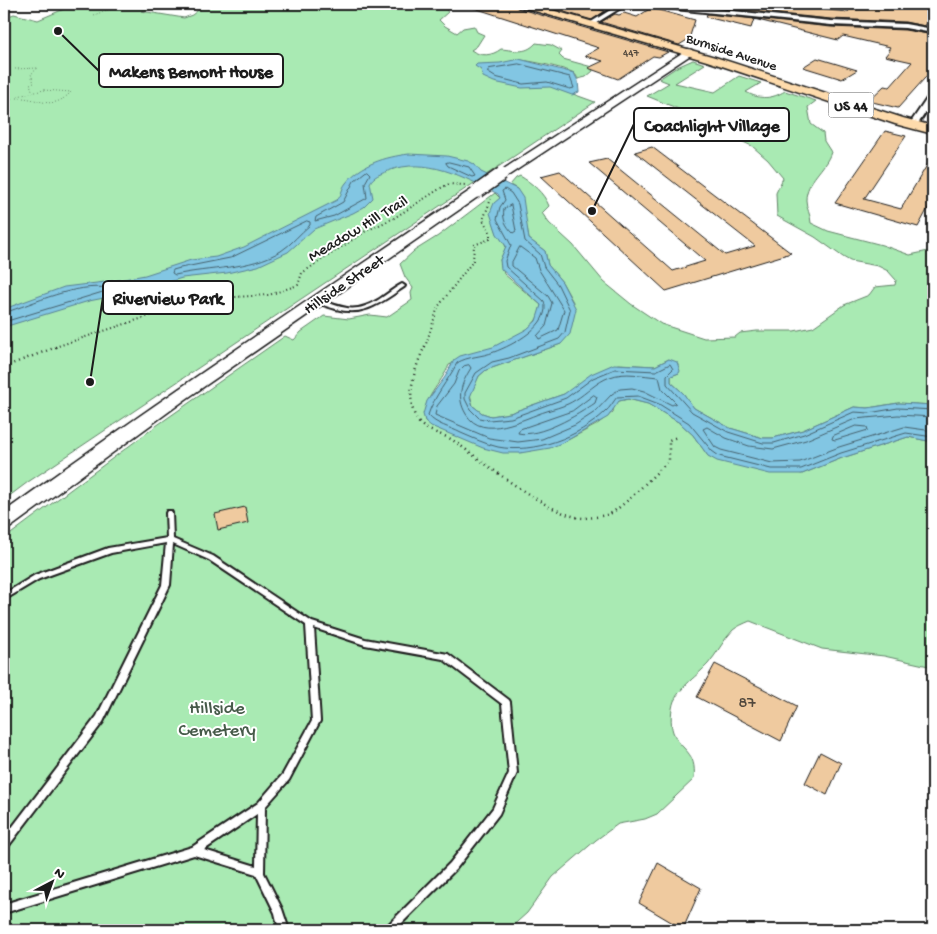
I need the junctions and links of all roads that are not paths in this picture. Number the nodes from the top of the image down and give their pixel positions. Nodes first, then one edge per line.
1 (521, 4) edge
2 (624, 4) edge
3 (646, 4) edge
4 (591, 24) junction
5 (933, 31) edge
6 (688, 52) junction
7 (933, 96) edge
8 (913, 125) junction
9 (933, 130) edge
10 (402, 286) dead end
11 (317, 301) junction
12 (169, 513) dead end
13 (4, 522) edge
14 (170, 540) junction
15 (4, 597) edge
16 (310, 624) junction
17 (261, 806) junction
18 (4, 845) edge
19 (194, 851) junction
20 (260, 874) junction
21 (4, 907) edge
22 (284, 930) edge
23 (389, 930) edge

1 - 4 main road, Burnside Avenue / US 44
2 - 4 street
3 - 5 street
4 - 6 main road, Burnside Avenue / US 44
6 - 8 main road, Burnside Avenue / US 44
6 - 11 main road, Hillside Street, bridge
7 - 8 street
8 - 9 main road, Burnside Avenue / US 44
10 - 11 lane
11 - 13 main road, Hillside Street
12 - 14 lane
14 - 15 lane
14 - 16 lane
14 - 18 lane
16 - 17 lane
16 - 23 lane
17 - 19 lane
17 - 20 lane
19 - 20 lane
19 - 21 lane
20 - 22 lane

